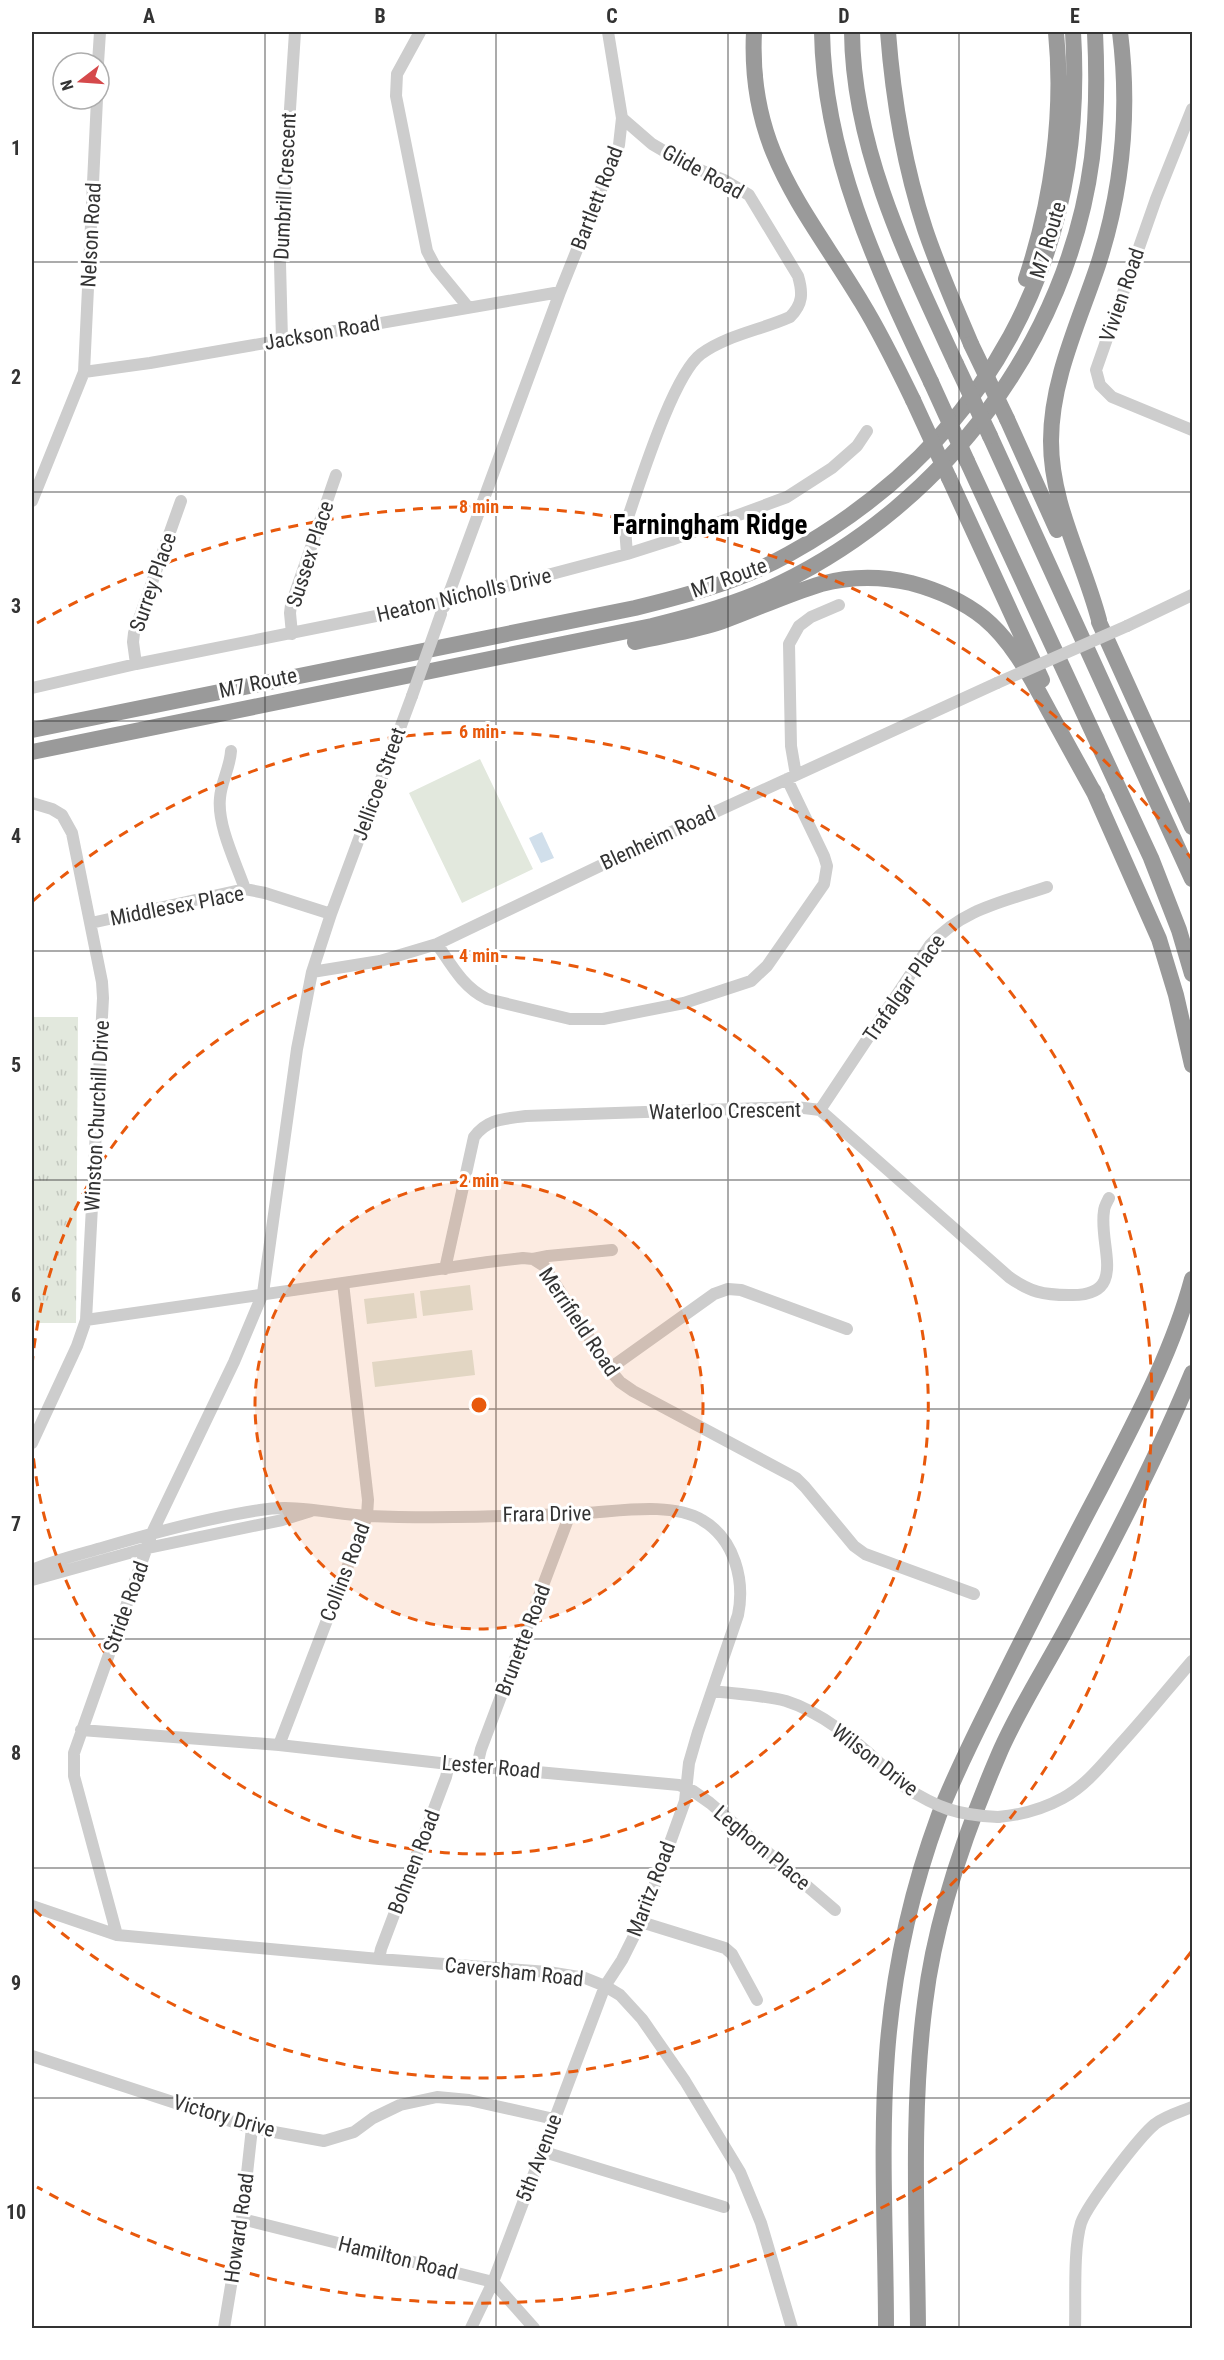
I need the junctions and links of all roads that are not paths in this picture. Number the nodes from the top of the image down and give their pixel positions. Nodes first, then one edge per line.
1 (100, 32) edge
2 (295, 32) edge
3 (420, 32) edge
4 (608, 32) edge
5 (754, 32) edge
6 (822, 32) edge
7 (852, 32) edge
8 (888, 32) edge
9 (1056, 32) edge
10 (1073, 32) edge
11 (1095, 32) edge
12 (1120, 32) edge
13 (99, 51) edge
14 (1192, 109) edge
15 (96, 111) edge
16 (622, 118) junction
17 (560, 292) junction
18 (468, 307) junction
19 (1016, 327) junction
20 (282, 340) junction
21 (84, 372) junction
22 (1192, 430) edge
23 (867, 431) dead end
24 (336, 476) dead end
25 (32, 501) edge
26 (181, 501) dead end
27 (627, 554) junction
28 (1192, 595) edge
29 (839, 605) dead end
30 (444, 608) junction
31 (1099, 620) junction
32 (292, 634) junction
33 (136, 664) junction
34 (440, 669) junction
35 (32, 688) edge
36 (32, 728) edge
37 (56, 748) junction
38 (231, 751) dead end
39 (32, 752) edge
40 (32, 758) edge
41 (791, 777) junction
42 (1097, 798) junction
43 (32, 803) edge
44 (1192, 828) edge
45 (1192, 879) edge
46 (1047, 887) dead end
47 (245, 889) junction
48 (331, 914) junction
49 (91, 923) junction
50 (437, 944) junction
51 (312, 972) junction
52 (1192, 974) edge
53 (1192, 1065) edge
54 (820, 1110) junction
55 (1108, 1198) dead end
56 (612, 1250) dead end
57 (533, 1260) junction
58 (445, 1269) junction
59 (1192, 1279) edge
60 (344, 1283) junction
61 (263, 1293) junction
62 (86, 1320) junction
63 (847, 1329) dead end
64 (609, 1369) junction
65 (1192, 1373) edge
66 (32, 1443) edge
67 (315, 1510) junction
68 (570, 1514) junction
69 (368, 1516) junction
70 (152, 1533) junction
71 (147, 1548) junction
72 (32, 1570) edge
73 (32, 1580) edge
74 (974, 1594) dead end
75 (1192, 1662) edge
76 (712, 1691) junction
77 (81, 1730) junction
78 (279, 1745) junction
79 (449, 1764) junction
80 (477, 1766) junction
81 (687, 1788) junction
82 (32, 1906) edge
83 (836, 1910) dead end
84 (641, 1922) junction
85 (117, 1935) junction
86 (379, 1959) junction
87 (605, 1986) junction
88 (758, 2000) dead end
89 (32, 2056) edge
90 (1192, 2107) edge
91 (554, 2118) junction
92 (252, 2128) junction
93 (542, 2151) junction
94 (724, 2207) dead end
95 (242, 2219) junction
96 (493, 2282) junction
97 (224, 2328) edge
98 (471, 2328) edge
99 (534, 2328) edge
100 (792, 2328) edge
101 (886, 2328) edge
102 (918, 2328) edge
103 (1075, 2328) edge

1 - 13 street
2 - 20 street, Dumbrill Crescent
3 - 18 street
4 - 16 street, Bartlett Road
5 - 42 highway, bridge
6 - 52 highway, bridge
7 - 45 highway, bridge
8 - 31 highway, bridge
9 - 19 highway
10 - 19 highway, M7 Route
11 - 34 highway, M7 Route
12 - 31 highway
14 - 22 street, Vivien Road
15 - 21 street, Nelson Road
16 - 17 street, Bartlett Road
16 - 27 street, Glide Road
17 - 18 street, Jackson Road
17 - 30 street, Jellicoe Street
18 - 20 street, Jackson Road
19 - 36 highway, M7 Route
20 - 21 street, Jackson Road
21 - 25 street
23 - 27 street, Heaton Nicholls Drive
24 - 32 street, Sussex Place
26 - 33 street, Surrey Place
27 - 30 street, Heaton Nicholls Drive
28 - 41 street, Blenheim Road, bridge
29 - 41 street
30 - 32 street, Heaton Nicholls Drive
30 - 48 street, Jellicoe Street, bridge
31 - 44 highway
32 - 33 street, Heaton Nicholls Drive
33 - 35 street, Heaton Nicholls Drive
34 - 37 highway, M7 Route
34 - 42 highway
37 - 39 highway, M7 Route
37 - 40 street
38 - 47 street
41 - 50 street, Blenheim Road
41 - 50 street
42 - 53 highway
43 - 49 street, Winston Churchill Drive
46 - 54 street, Trafalgar Place
47 - 48 street, Middlesex Place
47 - 49 street, Middlesex Place
48 - 51 street, Jellicoe Street
49 - 62 street, Winston Churchill Drive
50 - 51 street, Blenheim Road
51 - 61 street, Jellicoe Street
54 - 55 street, Waterloo Crescent
54 - 58 street, Waterloo Crescent
56 - 57 street
57 - 58 street, Merrifield Road
57 - 64 street, Merrifield Road
58 - 60 street, Merrifield Road
59 - 101 highway
60 - 61 street, Merrifield Road
60 - 69 street, Collins Road
61 - 62 street, Merrifield Road
61 - 70 street, Stride Road
62 - 66 street, Winston Churchill Drive
63 - 64 street
64 - 74 street, Merrifield Road
65 - 102 highway
67 - 69 street, Frara Drive
67 - 70 street, Frara Drive
67 - 71 street, Frara Drive
68 - 69 street, Frara Drive
68 - 76 street, Frara Drive
68 - 80 street, Brunette Road
69 - 78 street, Collins Road
70 - 71 street, Stride Road
70 - 72 street, Frara Drive
71 - 73 street, Frara Drive
71 - 77 street, Stride Road
75 - 76 street, Wilson Drive, bridge
76 - 81 street
77 - 78 street, Lester Road
77 - 85 street, Stride Road
78 - 79 street, Lester Road
79 - 80 street, Lester Road
79 - 86 street, Bohnen Road
80 - 81 street, Lester Road
81 - 83 street, Leghorn Place
81 - 84 street, Maritz Road
82 - 85 street, Caversham Road
84 - 87 street, Maritz Road
84 - 88 street
85 - 86 street, Caversham Road
86 - 87 street, Caversham Road
87 - 91 street, 5th Avenue
87 - 100 street, Caversham Road
89 - 92 street, Victory Drive
90 - 103 street
91 - 92 street, Victory Drive
91 - 93 street, 5th Avenue
92 - 95 street, Howard Road
93 - 94 street
93 - 96 street, 5th Avenue
95 - 96 street, Hamilton Road
95 - 97 street, Howard Road
96 - 98 street, 5th Avenue
96 - 99 street

